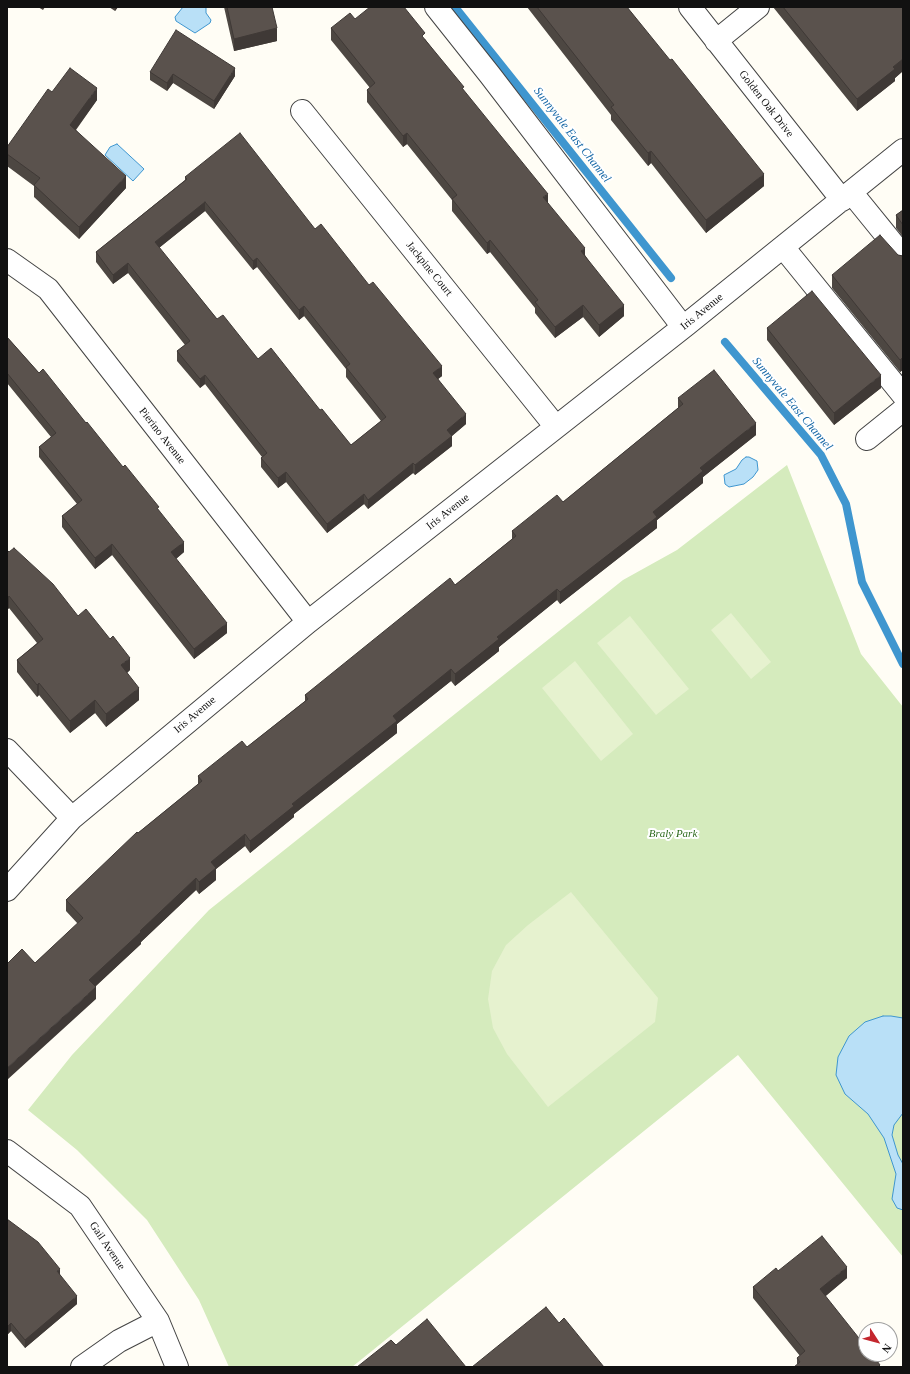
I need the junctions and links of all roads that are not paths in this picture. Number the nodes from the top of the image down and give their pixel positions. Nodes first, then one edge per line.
1 (436, 7) edge
2 (690, 7) edge
3 (758, 7) edge
4 (716, 41) junction
5 (302, 111) dead end
6 (903, 150) edge
7 (847, 196) junction
8 (783, 247) junction
9 (903, 256) edge
10 (7, 260) edge
11 (683, 327) junction
12 (903, 395) edge
13 (903, 410) edge
14 (556, 427) junction
15 (867, 439) dead end
16 (308, 622) junction
17 (7, 750) edge
18 (72, 818) junction
19 (7, 890) edge
20 (7, 1151) edge
21 (158, 1321) junction
22 (82, 1367) edge
23 (177, 1367) edge

1 - 11 street
2 - 4 street, Golden Oak Drive
3 - 4 street
4 - 7 street, Golden Oak Drive
5 - 14 street, Jackpine Court
6 - 7 street, Iris Avenue
7 - 8 street, Iris Avenue
7 - 9 street, Golden Oak Drive
8 - 11 street, Iris Avenue
8 - 12 street
10 - 16 street, Pierino Avenue
11 - 14 street, Iris Avenue
13 - 15 street
14 - 16 street, Iris Avenue
16 - 18 street, Iris Avenue
17 - 18 street
18 - 19 street, Iris Avenue
20 - 21 street, Gail Avenue
21 - 22 street
21 - 23 street, Gail Avenue

